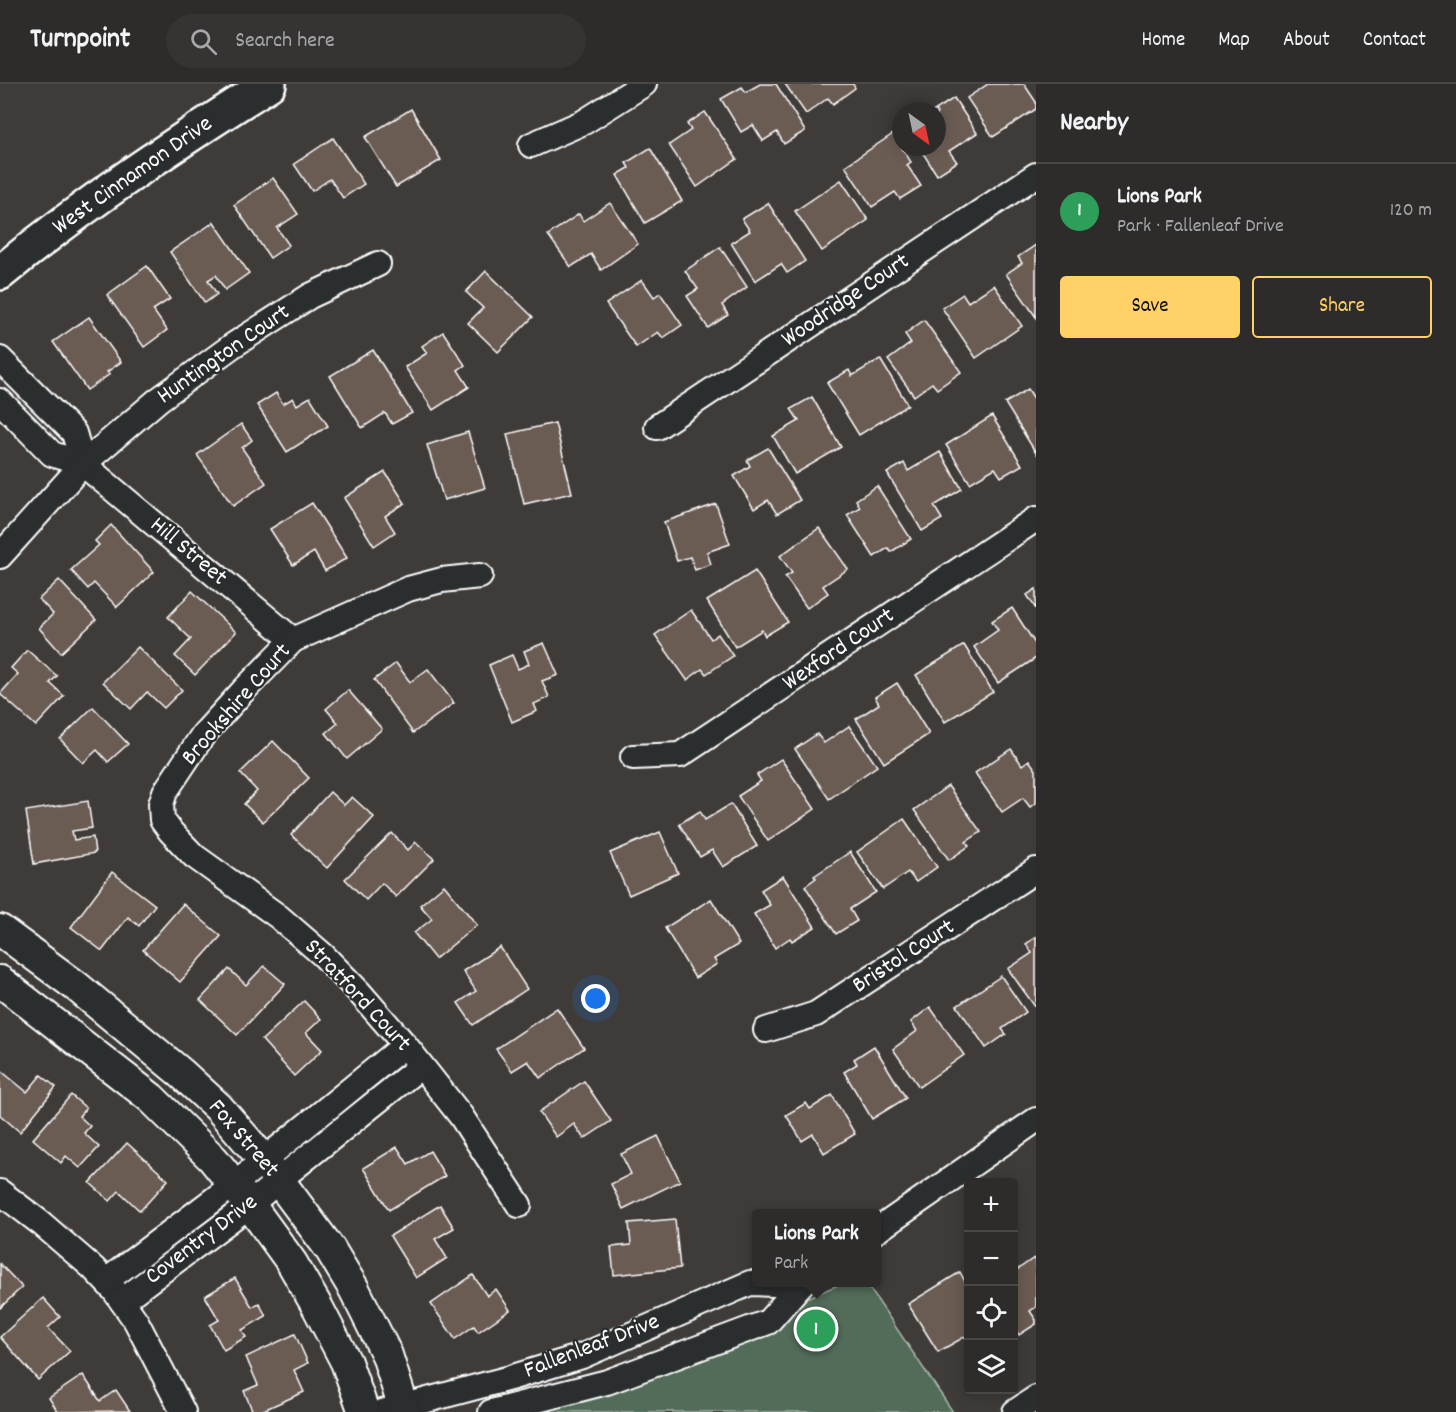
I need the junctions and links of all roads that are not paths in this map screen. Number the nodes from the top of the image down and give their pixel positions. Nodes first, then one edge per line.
1 (269, 84) edge
2 (644, 84) edge
3 (531, 145) dead end
4 (1036, 175) edge
5 (378, 264) dead end
6 (0, 273) edge
7 (0, 359) edge
8 (0, 401) edge
9 (657, 427) dead end
10 (83, 464) junction
11 (1036, 519) edge
12 (0, 556) edge
13 (480, 576) dead end
14 (293, 640) junction
15 (633, 757) dead end
16 (162, 820) joint
17 (1036, 870) edge
18 (0, 930) edge
19 (0, 981) edge
20 (766, 1030) dead end
21 (405, 1045) junction
22 (421, 1066) junction
23 (1036, 1120) edge
24 (271, 1169) junction
25 (0, 1192) edge
26 (242, 1195) junction
27 (519, 1205) dead end
28 (881, 1228) edge
29 (106, 1281) junction
30 (752, 1283) edge
31 (798, 1287) edge
32 (122, 1301) junction
33 (1036, 1398) edge
34 (397, 1410) edge
35 (183, 1412) edge
36 (364, 1412) edge
37 (491, 1412) edge
38 (1015, 1412) edge

1 - 6 main road, West Cinnamon Drive
2 - 3 street
4 - 9 street, Woodridge Court
5 - 10 street, Huntington Court
7 - 10 street
8 - 10 street, Hill Street
10 - 12 street, Huntington Court
10 - 14 street, Hill Street
11 - 15 street, Wexford Court
13 - 14 street, Brookshire Court
14 - 16 street, Brookshire Court
16 - 21 street, Stratford Court
17 - 20 street, Bristol Court
18 - 24 street, Fox Street
19 - 26 street, Fox Street
21 - 22 street, Stratford Court
21 - 24 street, Coventry Drive
22 - 24 street, Coventry Drive
22 - 27 street, Stratford Court
23 - 28 street
24 - 26 street, Coventry Drive
24 - 34 street, Fox Street
25 - 29 street
26 - 29 street, Coventry Drive
26 - 32 street, Coventry Drive
26 - 36 street, Fox Street
29 - 32 street
30 - 34 street, Fallenleaf Drive
31 - 37 street, Fallenleaf Drive
32 - 35 street
33 - 38 street

